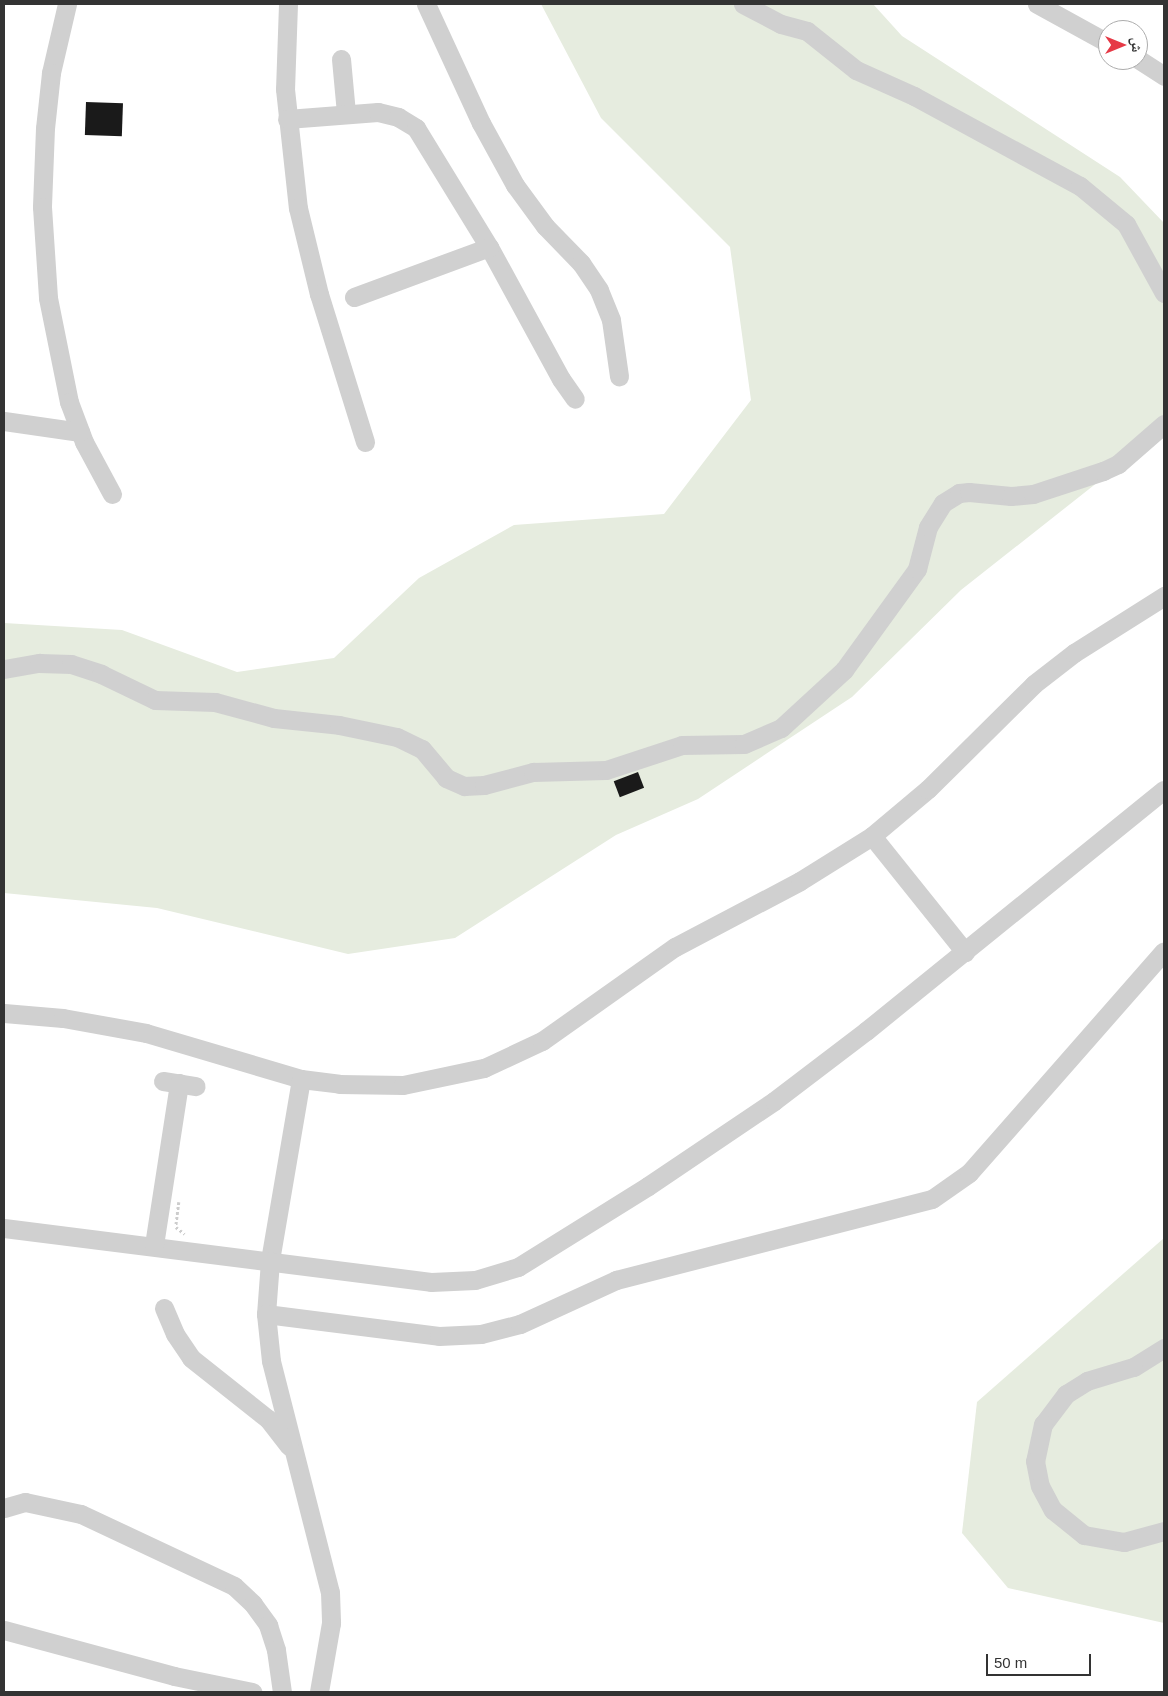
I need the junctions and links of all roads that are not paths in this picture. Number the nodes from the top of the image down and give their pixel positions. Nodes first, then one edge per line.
1 (67, 4) edge
2 (288, 4) edge
3 (426, 4) edge
4 (743, 4) edge
5 (1037, 4) edge
6 (1098, 38) edge
7 (341, 59) dead end
8 (1148, 66) edge
9 (1164, 76) edge
10 (346, 114) junction
11 (287, 119) junction
12 (489, 247) junction
13 (1164, 293) edge
14 (354, 296) dead end
15 (619, 376) dead end
16 (575, 399) dead end
17 (4, 421) edge
18 (1164, 424) edge
19 (80, 432) junction
20 (365, 442) dead end
21 (112, 494) dead end
22 (1164, 596) edge
23 (4, 669) edge
24 (1164, 790) edge
25 (872, 836) junction
26 (1164, 951) edge
27 (965, 952) junction
28 (4, 1013) edge
29 (301, 1079) junction
30 (179, 1083) dead end
31 (4, 1228) edge
32 (154, 1245) junction
33 (270, 1261) junction
34 (164, 1308) dead end
35 (266, 1314) junction
36 (1164, 1348) edge
37 (294, 1449) junction
38 (4, 1508) edge
39 (1164, 1531) edge
40 (4, 1630) edge
41 (252, 1692) edge
42 (282, 1692) edge
43 (319, 1692) edge

1 - 19 street
2 - 11 street
3 - 15 street
4 - 13 street
5 - 6 street
7 - 10 street
8 - 9 street
10 - 11 street
10 - 12 street
11 - 20 street
12 - 14 street
12 - 16 street
17 - 19 street
18 - 23 street
19 - 21 street
22 - 25 street
24 - 27 street
25 - 27 street
25 - 29 street
26 - 35 street
27 - 33 street
28 - 29 street
29 - 33 street
30 - 32 street
31 - 32 street
32 - 33 street
33 - 35 street
34 - 37 street
35 - 37 street
36 - 39 street
37 - 43 street
38 - 42 street
40 - 41 street

